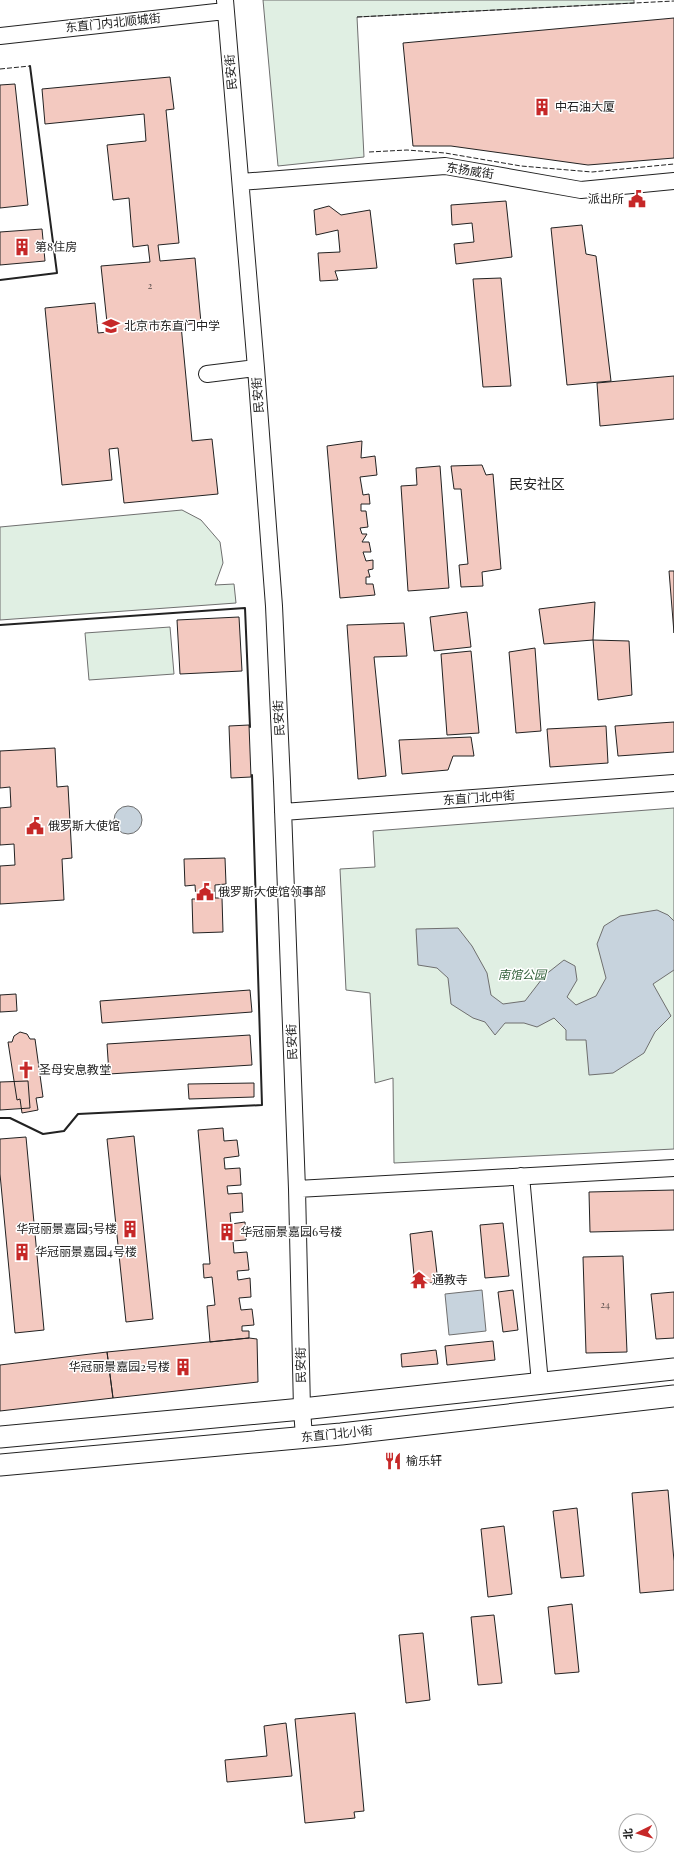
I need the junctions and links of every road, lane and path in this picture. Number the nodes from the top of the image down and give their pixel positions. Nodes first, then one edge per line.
1 (225, 5) edge
2 (0, 36) edge
3 (674, 181) edge
4 (241, 182) junction
5 (256, 368) junction
6 (208, 374) dead end
7 (674, 783) edge
8 (283, 812) junction
9 (674, 1168) edge
10 (521, 1176) junction
11 (297, 1189) junction
12 (674, 1369) edge
13 (540, 1383) junction
14 (674, 1396) edge
15 (302, 1409) junction
16 (0, 1437) edge
17 (304, 1437) junction
18 (0, 1465) edge

1 - 2 street, 东直门内北顺城街
1 - 4 street, 民安街
3 - 4 street, 东扬威街
4 - 5 street, 民安街
5 - 6 street
5 - 8 street, 民安街
7 - 8 street, 东直门北中街
8 - 11 street, 民安街
9 - 10 street
10 - 11 street
10 - 13 street
11 - 15 street, 民安街
12 - 13 main road
13 - 15 main road
14 - 17 main road, 东直门北小街
15 - 16 main road
15 - 17 street, 民安街
17 - 18 main road, 东直门北小街

